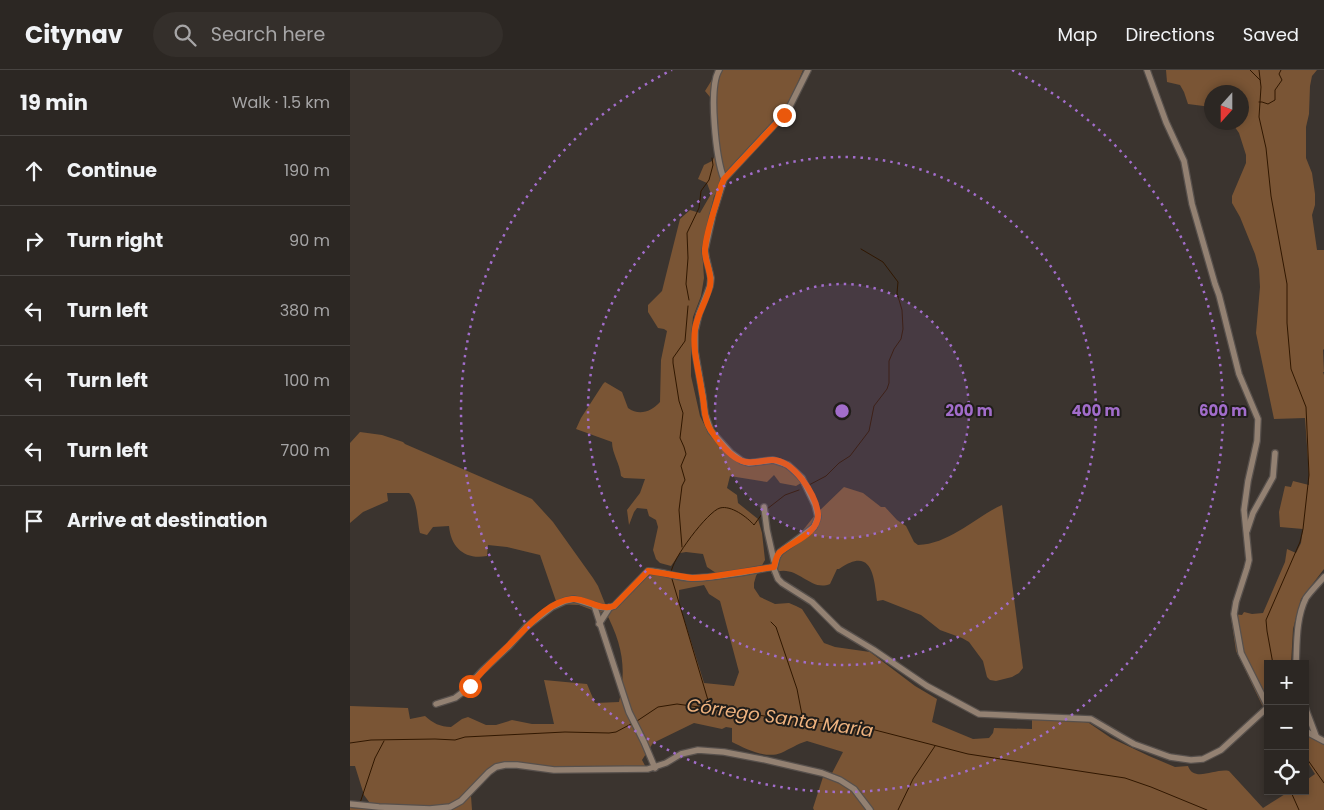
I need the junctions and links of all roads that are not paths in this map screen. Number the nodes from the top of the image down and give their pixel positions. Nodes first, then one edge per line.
1 (719, 70) edge
2 (808, 70) edge
3 (1147, 70) edge
4 (724, 179) junction
5 (1275, 453) dead end
6 (764, 507) dead end
7 (1246, 533) junction
8 (774, 566) junction
9 (1324, 577) edge
10 (594, 605) junction
11 (610, 607) junction
12 (599, 624) junction
13 (1296, 660) edge
14 (436, 704) dead end
15 (1267, 705) edge
16 (1264, 711) edge
17 (1309, 718) edge
18 (1309, 732) edge
19 (1316, 736) junction
20 (1324, 741) edge
21 (655, 768) junction
22 (350, 804) edge
23 (870, 810) edge

1 - 4 street
2 - 4 street
3 - 7 street
4 - 8 street
5 - 7 street
6 - 8 street
7 - 15 street
8 - 11 street
8 - 16 street
9 - 13 street
10 - 11 street
10 - 12 street
10 - 14 street
11 - 12 street
12 - 21 street
17 - 19 street
18 - 19 street
19 - 20 street
21 - 22 street
21 - 23 street

